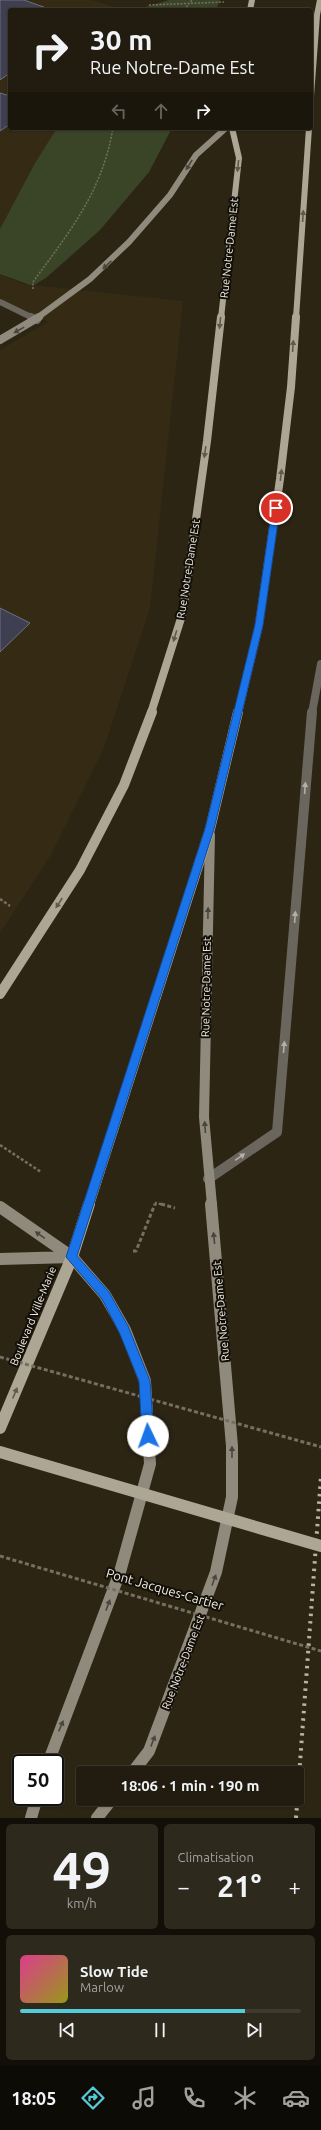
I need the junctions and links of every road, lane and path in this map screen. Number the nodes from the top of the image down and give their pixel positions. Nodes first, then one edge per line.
1 (192, 0) edge
2 (320, 0) edge
3 (224, 2) dead end
4 (190, 4) junction
5 (149, 5) dead end
6 (186, 8) edge
7 (313, 69) edge
8 (113, 130) edge
9 (224, 130) edge
10 (232, 130) edge
11 (309, 130) edge
12 (33, 288) dead end
13 (0, 302) edge
14 (37, 320) junction
15 (0, 340) edge
16 (321, 664) edge
17 (210, 829) junction
18 (0, 899) edge
19 (10, 906) dead end
20 (0, 994) edge
21 (0, 1145) edge
22 (41, 1172) dead end
23 (208, 1179) junction
24 (0, 1207) edge
25 (175, 1208) dead end
26 (133, 1251) dead end
27 (72, 1257) junction
28 (0, 1259) edge
29 (0, 1357) edge
30 (0, 1428) edge
31 (321, 1447) edge
32 (0, 1452) edge
33 (321, 1546) edge
34 (0, 1556) edge
35 (321, 1651) edge
36 (51, 1754) edge
37 (138, 1766) edge
38 (34, 1806) edge
39 (106, 1806) edge
40 (31, 1818) edge
41 (97, 1818) edge

1 - 4 path
2 - 7 main road
3 - 4 path
4 - 5 path
4 - 6 path
8 - 12 path
9 -> 14 main road
10 -> 20 main road, Rue Notre-Dame Est
17 -> 11 main road, Rue Notre-Dame Est
13 - 14 street
14 -> 15 main road
23 -> 16 street
23 -> 17 main road, Rue Notre-Dame Est
17 - 27 main road, Rue Notre-Dame Est
18 - 19 path
21 - 22 path
37 -> 23 main road, Rue Notre-Dame Est
27 -> 24 main road
25 - 26 path
27 - 28 main road
30 -> 27 main road, Boulevard Ville-Marie
36 -> 27 main road
29 - 31 path, bridge
32 - 33 main road, bridge
34 - 35 path, Pont Jacques-Cartier, bridge
38 - 40 main road
39 - 41 main road

